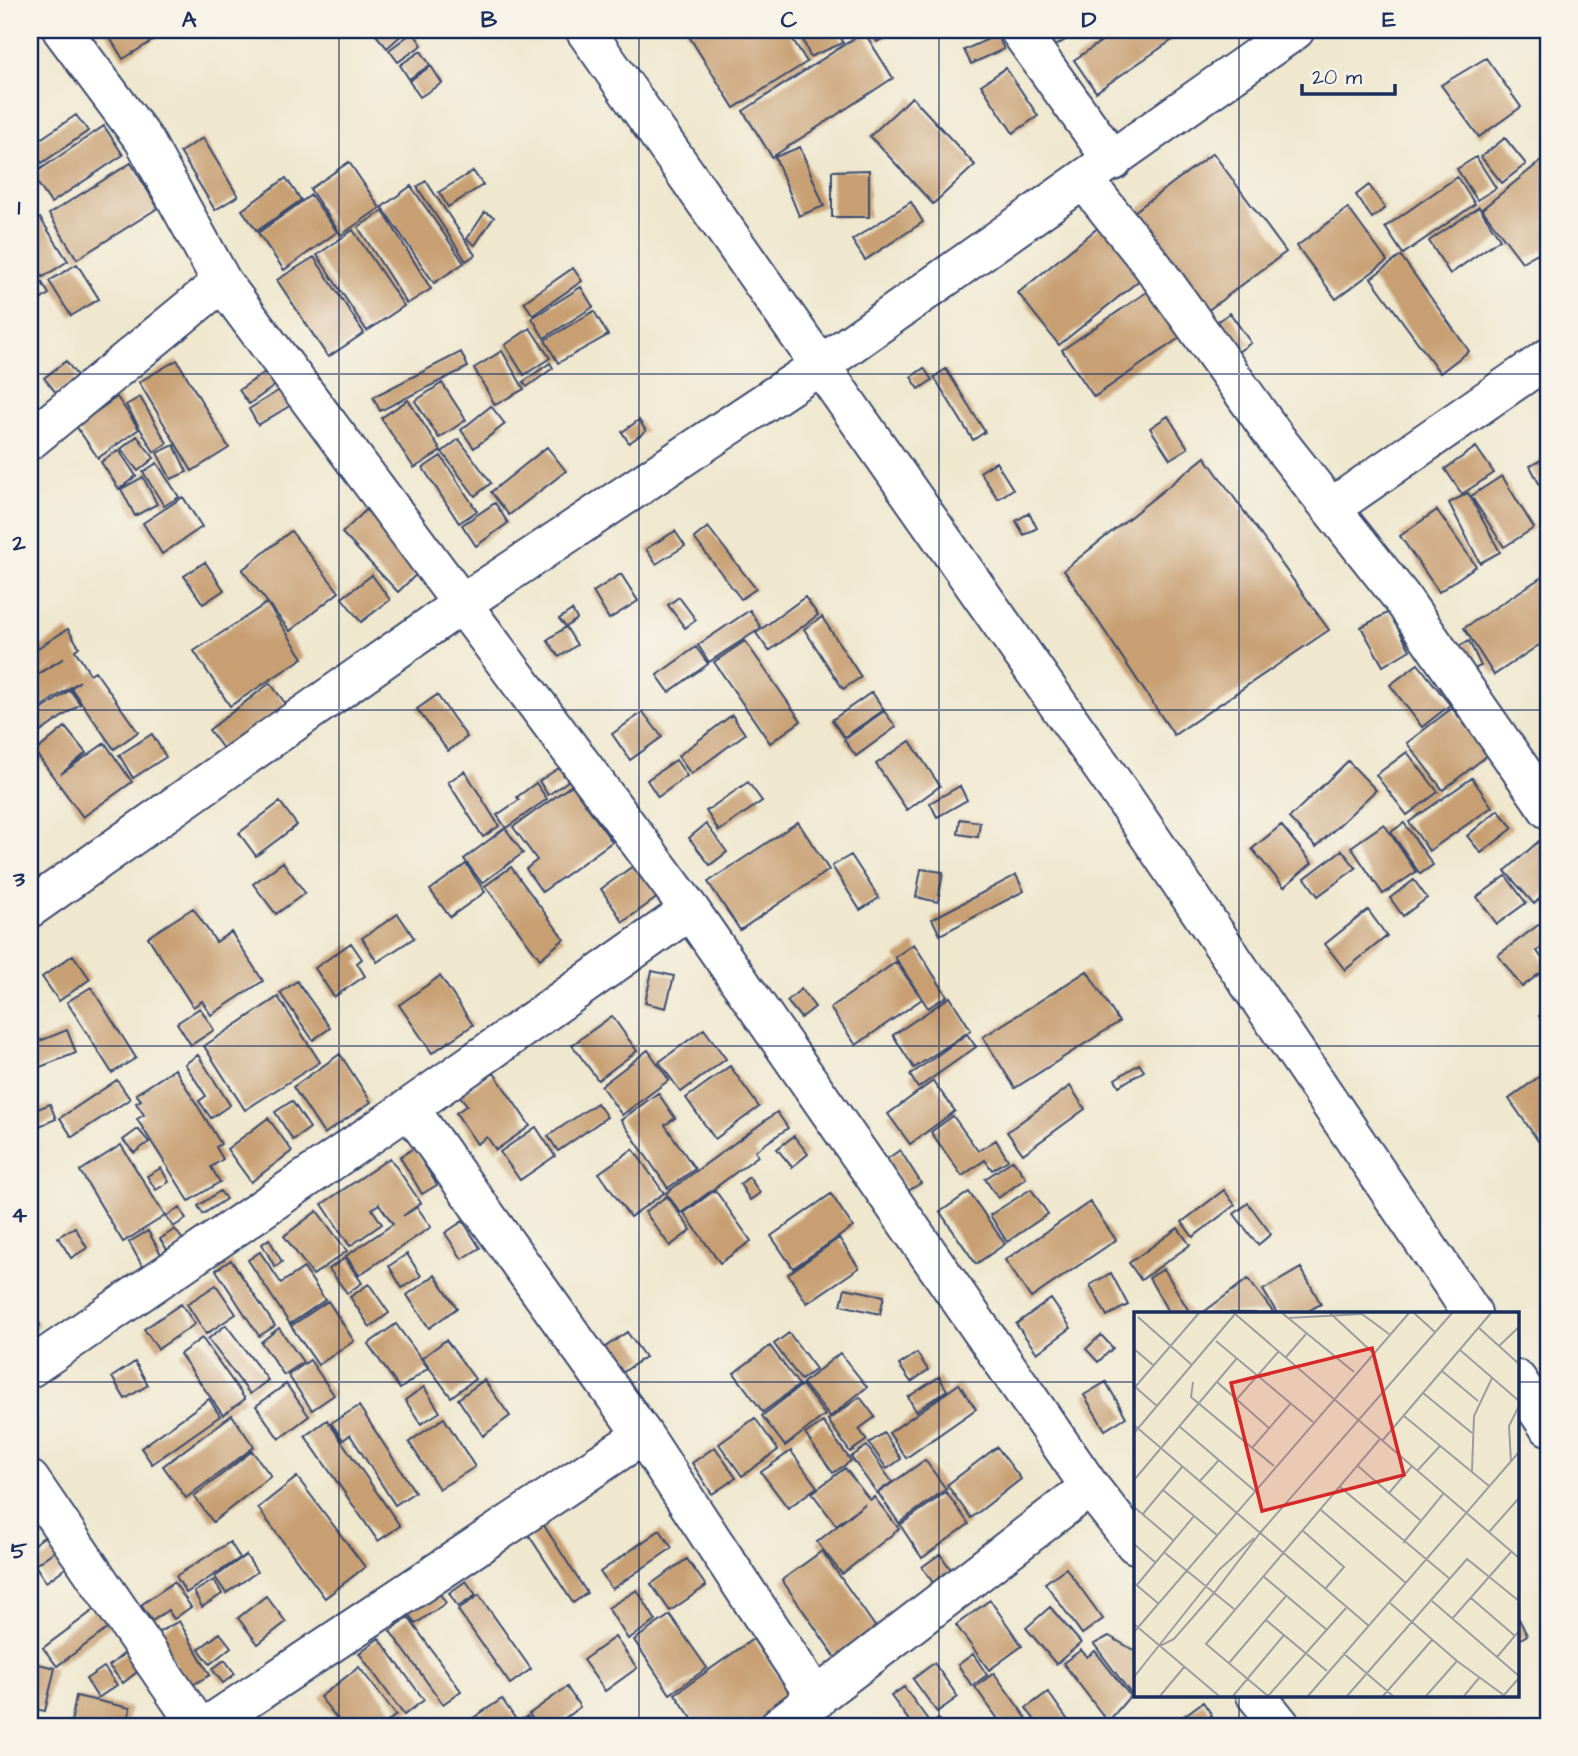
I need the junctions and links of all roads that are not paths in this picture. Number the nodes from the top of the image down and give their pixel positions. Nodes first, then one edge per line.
1 (62, 30) edge
2 (585, 30) edge
3 (1019, 30) edge
4 (1295, 30) edge
5 (1098, 170) junction
6 (222, 282) junction
7 (1548, 358) edge
8 (821, 365) junction
9 (30, 440) edge
10 (1331, 508) junction
11 (463, 603) junction
12 (1541, 785) edge
13 (30, 908) edge
14 (690, 911) junction
15 (409, 1108) junction
16 (1471, 1312) edge
17 (30, 1368) edge
18 (1518, 1381) edge
19 (1548, 1426) edge
20 (643, 1435) junction
21 (30, 1480) edge
22 (1090, 1487) junction
23 (1134, 1543) edge
24 (1257, 1696) edge
25 (817, 1699) junction
26 (198, 1726) edge
27 (207, 1726) edge
28 (779, 1726) edge
29 (1281, 1726) edge

1 - 6 street
2 - 8 street
3 - 5 street
4 - 5 street
5 - 8 street
5 - 10 street
6 - 9 street
6 - 11 street
7 - 10 street
8 - 11 street
8 - 16 street
10 - 12 street
11 - 13 street
11 - 14 street
14 - 15 street
14 - 22 street
15 - 17 street
15 - 20 street
18 - 19 street
20 - 25 street
20 - 27 street
21 - 26 street
22 - 23 street
22 - 25 street
24 - 29 street
25 - 28 street

